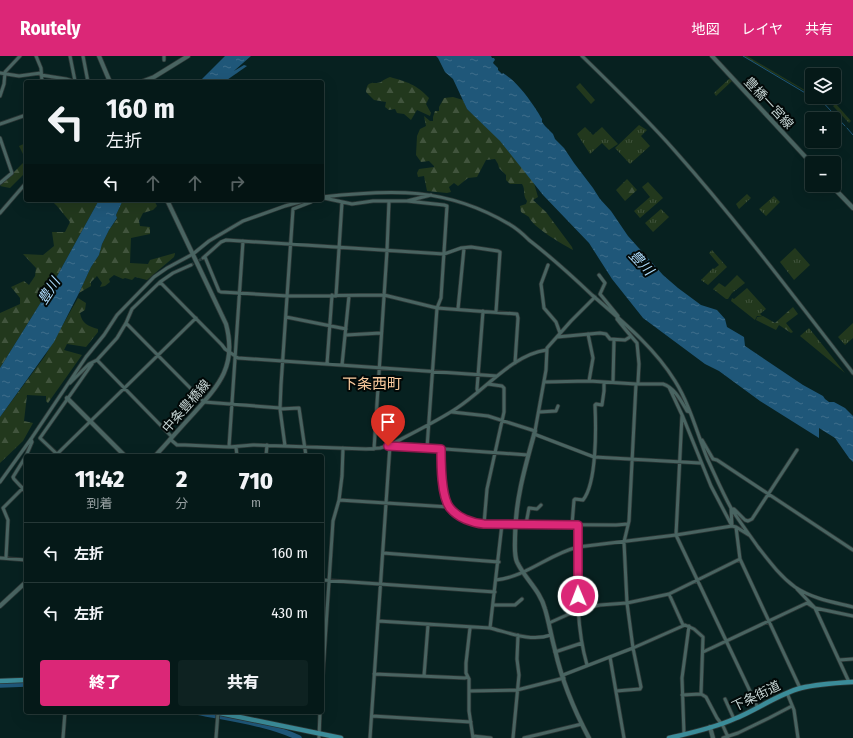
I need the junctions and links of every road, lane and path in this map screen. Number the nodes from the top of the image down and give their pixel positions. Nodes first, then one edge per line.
1 (20, 56) edge
2 (36, 56) edge
3 (70, 56) edge
4 (83, 56) edge
5 (99, 56) edge
6 (164, 56) edge
7 (188, 56) edge
8 (582, 56) edge
9 (712, 56) edge
10 (164, 60) dead end
11 (0, 73) edge
12 (5, 74) junction
13 (41, 74) junction
14 (42, 80) edge
15 (67, 80) edge
16 (76, 80) edge
17 (88, 80) edge
18 (109, 80) edge
19 (146, 80) edge
20 (0, 96) edge
21 (24, 116) edge
22 (0, 124) edge
23 (0, 138) edge
24 (805, 156) edge
25 (0, 183) edge
26 (24, 185) edge
27 (838, 192) edge
28 (433, 195) junction
29 (324, 198) edge
30 (324, 198) edge
31 (389, 201) junction
32 (407, 201) junction
33 (168, 202) edge
34 (300, 202) edge
35 (311, 202) edge
36 (342, 202) junction
37 (853, 208) edge
38 (0, 213) edge
39 (243, 241) junction
40 (291, 244) junction
41 (339, 247) junction
42 (464, 248) junction
43 (387, 251) junction
44 (193, 254) junction
45 (444, 254) junction
46 (191, 265) tunnel mouth
47 (548, 265) dead end
48 (599, 274) dead end
49 (160, 282) junction
50 (240, 293) junction
51 (384, 295) junction
52 (288, 296) junction
53 (334, 296) junction
54 (349, 296) junction
55 (596, 297) junction
56 (437, 308) junction
57 (458, 309) junction
58 (483, 311) junction
59 (496, 312) junction
60 (286, 317) junction
61 (618, 317) junction
62 (196, 318) junction
63 (126, 323) junction
64 (331, 326) junction
65 (346, 329) junction
66 (381, 333) junction
67 (560, 333) junction
68 (346, 334) junction
69 (588, 334) junction
70 (556, 337) junction
71 (630, 337) junction
72 (614, 340) junction
73 (546, 350) junction
74 (230, 353) junction
75 (158, 355) junction
76 (86, 357) junction
77 (236, 357) junction
78 (95, 360) junction
79 (283, 361) junction
80 (515, 363) junction
81 (327, 364) junction
82 (342, 365) junction
83 (379, 367) junction
84 (82, 370) junction
85 (433, 370) junction
86 (853, 373) edge
87 (478, 374) junction
88 (497, 376) junction
89 (590, 381) junction
90 (544, 382) junction
91 (604, 382) junction
92 (613, 382) junction
93 (68, 384) junction
94 (488, 384) junction
95 (637, 384) junction
96 (668, 386) junction
97 (124, 388) junction
98 (73, 391) junction
99 (478, 392) junction
100 (68, 398) junction
101 (204, 402) junction
102 (233, 405) junction
103 (558, 406) dead end
104 (280, 408) junction
105 (451, 412) junction
106 (539, 412) junction
107 (690, 412) junction
108 (682, 414) junction
109 (502, 420) junction
110 (90, 421) junction
111 (429, 424) junction
112 (535, 432) junction
113 (699, 435) junction
114 (171, 438) junction
115 (31, 439) junction
116 (267, 445) junction
117 (390, 445) junction
118 (285, 446) junction
119 (236, 447) junction
120 (305, 447) junction
121 (229, 448) junction
122 (342, 448) junction
123 (427, 448) junction
124 (374, 449) junction
125 (441, 449) junction
126 (797, 450) dead end
127 (494, 452) junction
128 (27, 454) edge
129 (56, 454) edge
130 (58, 454) edge
131 (123, 454) edge
132 (157, 454) edge
133 (237, 454) edge
134 (266, 454) edge
135 (306, 454) edge
136 (528, 455) junction
137 (594, 457) junction
138 (24, 459) edge
139 (632, 460) junction
140 (679, 463) junction
141 (700, 463) junction
142 (0, 482) edge
143 (22, 488) joint
144 (768, 495) junction
145 (339, 500) junction
146 (386, 504) junction
147 (541, 505) dead end
148 (449, 507) junction
149 (731, 508) junction
150 (484, 524) junction
151 (502, 524) junction
152 (515, 524) junction
153 (526, 524) junction
154 (572, 524) junction
155 (628, 524) junction
156 (578, 525) junction
157 (734, 527) junction
158 (676, 535) junction
159 (750, 536) junction
160 (624, 542) junction
161 (578, 547) junction
162 (853, 550) edge
163 (383, 553) junction
164 (0, 558) edge
165 (6, 558) junction
166 (740, 559) junction
167 (24, 560) edge
168 (499, 562) junction
169 (523, 572) junction
170 (324, 580) edge
171 (496, 580) junction
172 (697, 580) junction
173 (329, 581) junction
174 (24, 584) edge
175 (380, 584) junction
176 (795, 587) junction
177 (495, 592) junction
178 (669, 594) junction
179 (522, 599) dead end
180 (627, 602) junction
181 (0, 606) edge
182 (494, 606) junction
183 (853, 606) edge
184 (816, 608) junction
185 (578, 610) junction
186 (853, 616) edge
187 (378, 621) junction
188 (768, 621) junction
189 (549, 623) junction
190 (428, 625) junction
191 (683, 625) junction
192 (689, 626) junction
193 (470, 628) junction
194 (490, 628) junction
195 (518, 635) junction
196 (551, 635) junction
197 (726, 641) junction
198 (582, 644) junction
199 (633, 648) junction
200 (555, 652) junction
201 (703, 652) junction
202 (324, 657) edge
203 (610, 657) junction
204 (853, 659) edge
205 (839, 660) junction
206 (587, 665) junction
207 (374, 674) junction
208 (424, 676) junction
209 (563, 676) junction
210 (467, 677) junction
211 (24, 680) edge
212 (0, 681) edge
213 (851, 682) edge
214 (800, 688) junction
215 (517, 690) junction
216 (469, 691) junction
217 (616, 691) junction
218 (787, 693) junction
219 (701, 694) junction
220 (682, 695) junction
221 (725, 699) dead end
222 (792, 706) junction
223 (758, 708) junction
224 (65, 714) edge
225 (217, 714) edge
226 (226, 714) edge
227 (320, 714) edge
228 (372, 716) junction
229 (734, 719) junction
230 (471, 722) junction
231 (582, 724) junction
232 (722, 724) junction
233 (710, 727) junction
234 (684, 734) junction
235 (319, 736) edge
236 (473, 737) edge
237 (729, 737) edge
238 (63, 738) edge
239 (216, 738) edge
240 (341, 738) edge
241 (370, 738) edge
242 (491, 738) edge
243 (514, 738) edge
244 (524, 738) edge
245 (588, 738) edge
246 (624, 738) edge
247 (671, 738) edge
248 (713, 738) edge
249 (723, 738) edge
250 (798, 738) edge

1 - 12 street
2 - 13 street
3 - 16 street
4 - 17 street
5 - 18 main road
6 - 10 street
7 - 19 main road
8 - 86 street
9 - 24 main road, 豊橋一宮線
11 - 12 street
12 - 13 street
12 - 20 street
13 - 14 street
13 - 15 street
21 - 22 street
23 - 25 street
26 - 38 street
27 - 37 main road
28 - 29 street
28 - 32 street
28 - 55 street
30 - 36 street
31 - 32 street
31 - 36 street
31 - 43 street
32 - 45 street
33 - 44 main road, 中条豊橋線
34 - 44 street
35 - 40 street
36 - 41 street
39 - 40 street
39 - 50 street
39 - 50 street
40 - 41 street
40 - 52 street
41 - 43 street
41 - 53 street
42 - 45 street
42 - 57 street
42 - 59 street
43 - 45 street
43 - 51 street
44 - 74 main road, 中条豊橋線
44 - 76 street
45 - 56 street
46 - 49 street
47 - 67 street
48 - 61 street
49 - 62 street
49 - 63 street
50 - 52 street
50 - 77 street
51 - 54 street
51 - 56 street
51 - 66 street
52 - 53 street
52 - 60 street
53 - 54 street
53 - 64 street
54 - 65 street
55 - 61 street
55 - 67 street
56 - 57 street
56 - 85 street
57 - 58 street
58 - 59 street
58 - 87 street
59 - 80 street
60 - 64 street
60 - 79 street
61 - 71 street
61 - 107 street
62 - 74 street
62 - 75 street
63 - 75 street
63 - 78 street
64 - 65 street
64 - 81 street
65 - 68 street
66 - 68 street
66 - 83 street
67 - 70 street
68 - 82 street
69 - 70 street
69 - 72 street
69 - 89 street
70 - 73 street
71 - 72 street
71 - 95 street
72 - 92 street
73 - 80 street
73 - 90 street
74 - 77 street
74 - 101 main road, 中条豊橋線
75 - 97 street
75 - 101 street
76 - 84 street
76 - 93 street
77 - 79 street
77 - 102 street
78 - 84 street
78 - 97 street
78 - 98 street
79 - 81 street
79 - 104 street
80 - 88 street
81 - 82 street
82 - 83 street
83 - 85 street
83 - 124 street
84 - 93 street
84 - 98 street
85 - 87 street
85 - 111 street
87 - 88 street
87 - 99 street
88 - 94 street
89 - 90 street
89 - 91 street
90 - 106 street
91 - 92 street
91 - 137 street
92 - 95 street
93 - 115 street
94 - 99 street
94 - 109 street
95 - 96 street
95 - 139 street
96 - 107 street
96 - 108 street
97 - 110 street
97 - 114 street
98 - 100 street
99 - 105 street
100 - 110 main road
100 - 129 street
101 - 102 street
101 - 114 main road, 中条豊橋線
102 - 104 street
102 - 121 street
103 - 106 street
104 - 118 street
104 - 120 street
105 - 109 street
105 - 111 street
106 - 112 street
107 - 113 street
108 - 140 street
108 - 141 street
109 - 112 street
109 - 127 street
110 - 130 street
110 - 131 main road
111 - 117 street
111 - 123 street
112 - 136 main road
112 - 137 street
113 - 144 street
113 - 149 street
114 - 121 street
114 - 132 main road, 中条豊橋線
115 - 128 street
115 - 142 street
116 - 118 street
116 - 119 street
116 - 134 street
117 - 123 street
117 - 124 street
117 - 146 street
118 - 120 street
119 - 121 street
119 - 133 street
120 - 122 street
120 - 135 street
122 - 124 street
122 - 145 street
123 - 125 street
125 - 127 street
125 - 148 street
126 - 144 street
127 - 136 street
127 - 150 street
136 - 152 main road
137 - 139 street
137 - 154 street
138 - 143 street
139 - 140 street
139 - 155 street
140 - 141 street
140 - 158 street
141 - 157 street
143 - 165 street
144 - 149 street
144 - 162 street
145 - 146 street
145 - 173 street
146 - 148 street
146 - 163 street
147 - 153 street
148 - 150 street
149 - 157 street
149 - 159 street
150 - 151 street
151 - 152 street
151 - 168 street
152 - 153 street
152 - 169 main road
153 - 154 street
154 - 156 street
155 - 156 street
155 - 160 street
156 - 161 street
157 - 158 street
157 - 159 street
157 - 166 street
158 - 160 street
158 - 172 street
159 - 176 street
160 - 161 street
160 - 180 street
161 - 169 street
161 - 185 street
163 - 168 street
163 - 175 street
164 - 165 street
165 - 167 street
166 - 172 street
166 - 188 street
168 - 171 street
169 - 171 street
169 - 189 main road
170 - 173 street
171 - 177 street
172 - 178 street
172 - 197 street
173 - 175 street
173 - 202 street
174 - 181 main road
175 - 177 street
175 - 187 street
176 - 183 street
176 - 184 street
177 - 182 street
178 - 180 street
178 - 191 street
179 - 182 street
180 - 185 street
180 - 199 street
182 - 194 street
184 - 186 street
184 - 188 street
184 - 205 street
185 - 189 street
185 - 198 street
187 - 190 street
187 - 207 street
188 - 197 street
188 - 214 street
189 - 196 main road
190 - 193 street
190 - 208 street
191 - 192 street
191 - 199 street
192 - 201 street
192 - 220 street
193 - 194 street
193 - 210 street
194 - 195 street
195 - 196 street
195 - 215 street
196 - 200 main road
197 - 201 street
197 - 223 street
198 - 200 street
198 - 206 street
199 - 203 street
199 - 217 street
200 - 209 main road
201 - 219 street
203 - 206 street
203 - 217 street
204 - 205 street
205 - 213 street
206 - 209 street
207 - 208 street
207 - 228 street
208 - 210 street
209 - 215 street
209 - 231 main road
210 - 216 street
211 - 212 main road
213 - 214 main road, 下条街道
214 - 218 main road, 下条街道
215 - 216 street
215 - 243 street
216 - 230 street
217 - 246 street
218 - 222 street
218 - 223 main road, 下条街道
219 - 220 street
219 - 232 street
220 - 234 street
221 - 229 street
222 - 237 street
222 - 250 street
223 - 229 main road, 下条街道
224 - 238 street
225 - 239 street
226 - 235 main road
227 - 235 street
228 - 230 street
228 - 241 street
229 - 232 main road, 下条街道
230 - 236 street
231 - 244 street
231 - 245 main road
232 - 233 main road, 下条街道
232 - 237 street
233 - 234 main road, 下条街道
233 - 248 main road
234 - 247 main road, 下条街道
235 - 240 main road
236 - 242 street
237 - 249 street

